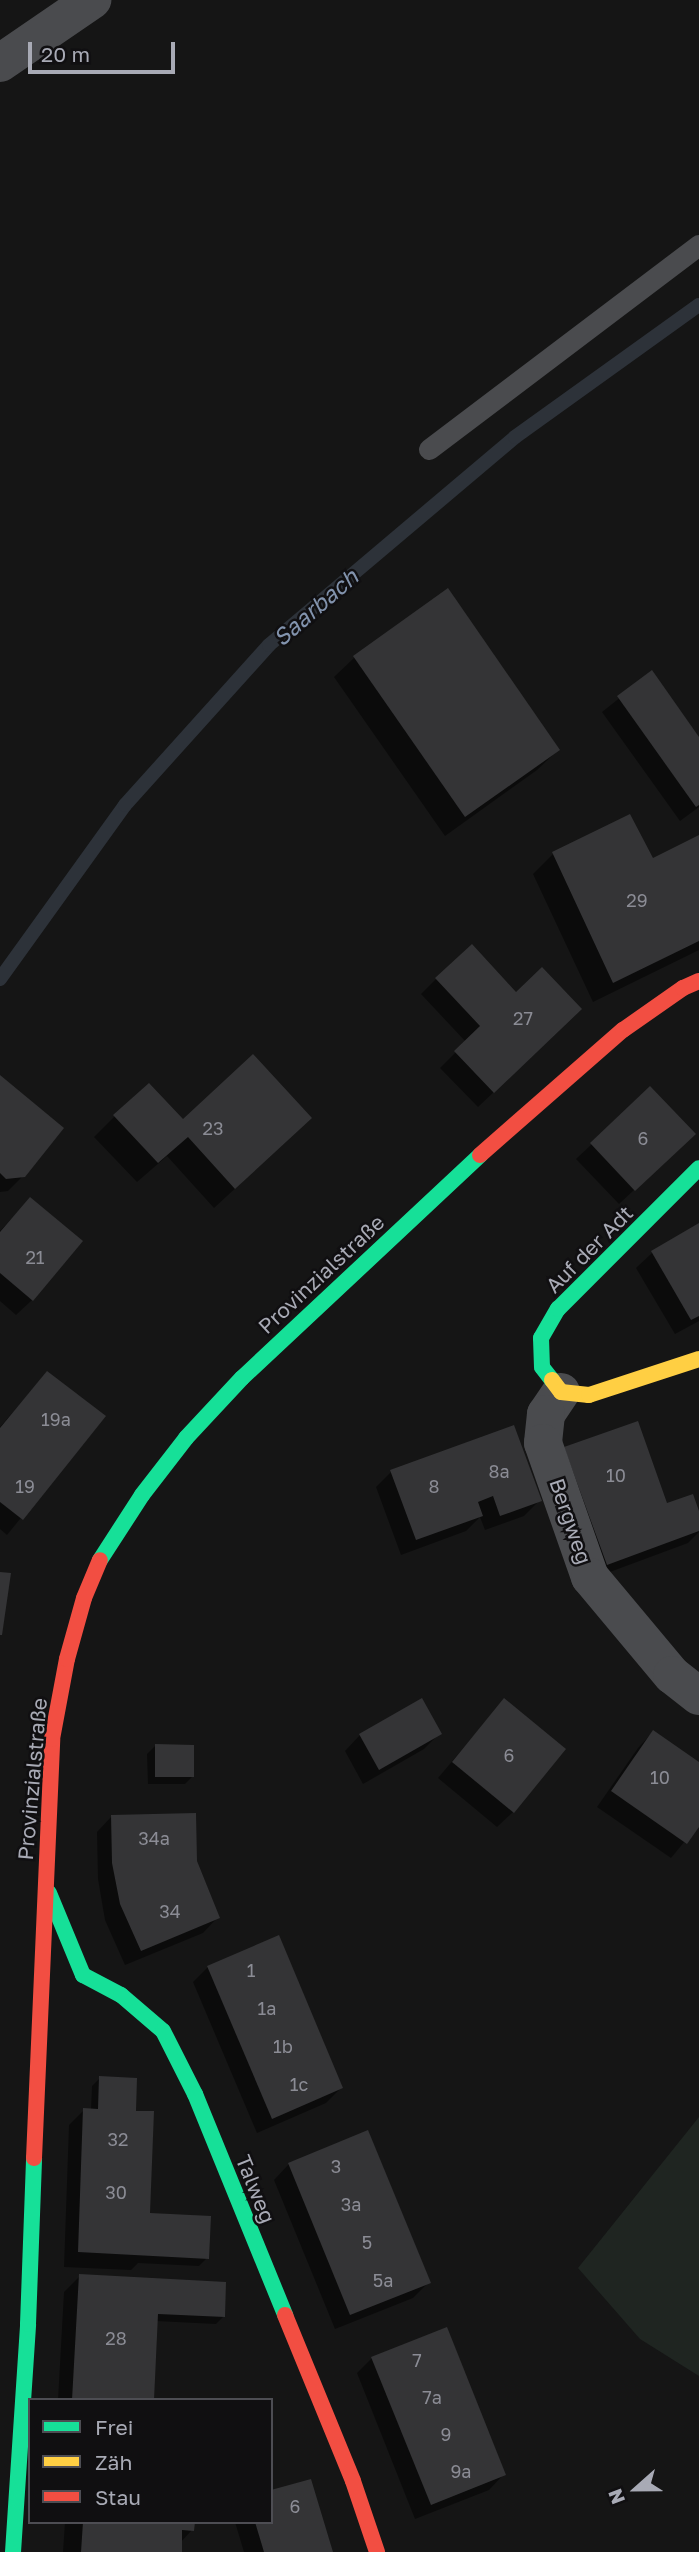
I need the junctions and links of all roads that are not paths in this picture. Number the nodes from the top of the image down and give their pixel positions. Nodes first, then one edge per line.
1 (92, 0) edge
2 (0, 63) edge
3 (699, 245) edge
4 (429, 449) dead end
5 (699, 981) edge
6 (699, 1168) edge
7 (699, 1359) edge
8 (561, 1392) junction
9 (699, 1696) edge
10 (44, 1881) junction
11 (13, 2552) edge
12 (377, 2552) edge

1 - 2 street
3 - 4 lane
5 - 10 main road, Provinzialstraße
6 - 8 main road, Auf der Adt
7 - 8 main road
8 - 9 street, Bergweg
10 - 11 main road, Provinzialstraße
10 - 12 main road, Talweg

